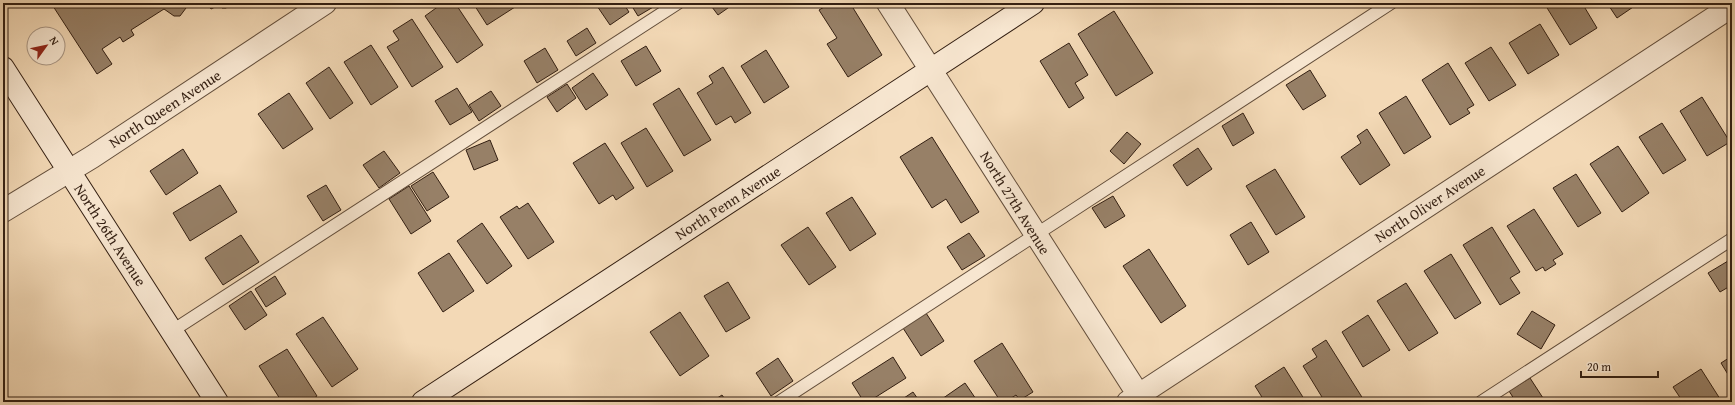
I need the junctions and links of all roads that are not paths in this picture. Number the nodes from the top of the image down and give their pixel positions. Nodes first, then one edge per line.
1 (325, 3) edge
2 (678, 3) edge
3 (888, 3) edge
4 (1033, 3) edge
5 (1391, 3) edge
6 (1732, 6) edge
7 (3, 68) edge
8 (932, 70) junction
9 (69, 171) junction
10 (3, 211) edge
11 (1035, 234) junction
12 (1732, 238) edge
13 (172, 331) junction
14 (1137, 400) edge
15 (217, 402) edge
16 (423, 402) edge
17 (779, 402) edge
18 (1480, 402) edge

1 - 9 street, North Queen Avenue
2 - 13 lane
3 - 8 street, North 27th Avenue
4 - 8 street, North Penn Avenue
5 - 11 lane
6 - 14 street, North Oliver Avenue
7 - 9 street, North 26th Avenue
8 - 11 street, North 27th Avenue
8 - 16 street, North Penn Avenue
9 - 10 street, North Queen Avenue
9 - 13 street, North 26th Avenue
11 - 14 street, North 27th Avenue
11 - 17 lane
12 - 18 lane
13 - 15 street, North 26th Avenue

